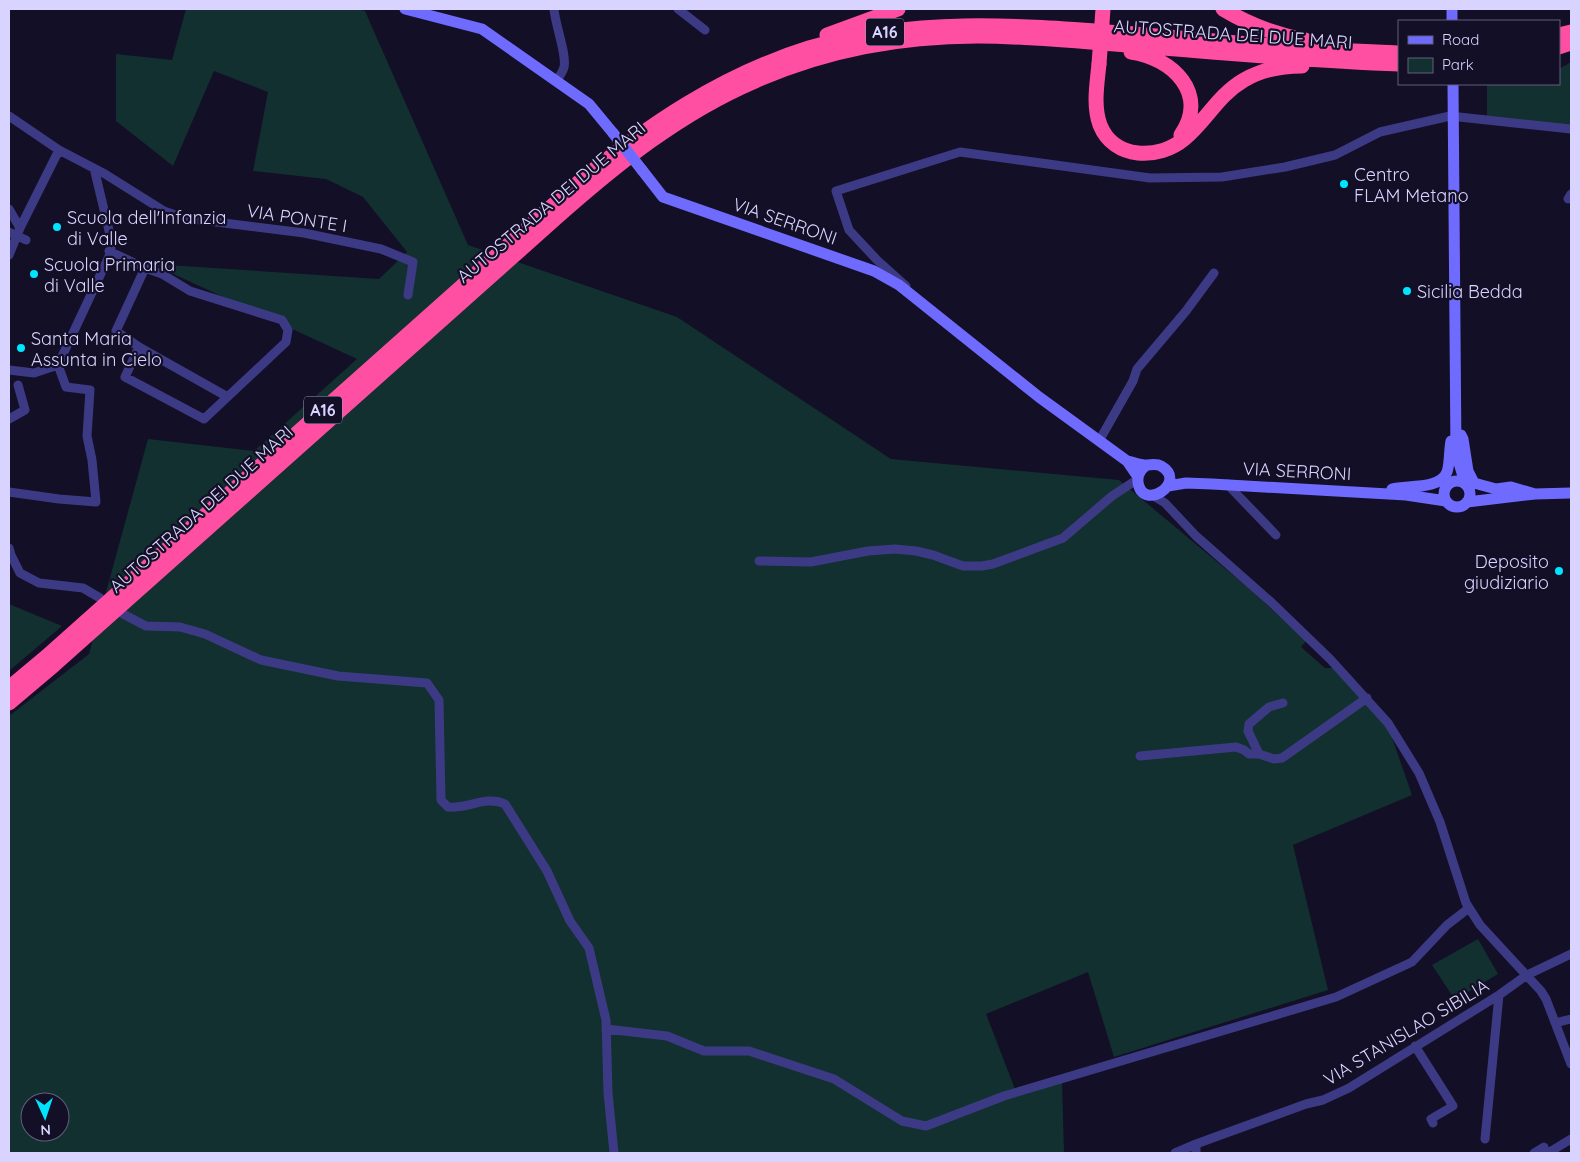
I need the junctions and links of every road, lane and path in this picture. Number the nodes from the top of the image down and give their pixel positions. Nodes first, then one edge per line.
1 (405, 9) edge
2 (554, 9) edge
3 (678, 9) edge
4 (898, 9) edge
5 (1103, 9) edge
6 (1223, 9) edge
7 (704, 30) dead end
8 (921, 38) junction
9 (1398, 47) edge
10 (1398, 53) edge
11 (1398, 64) edge
12 (1398, 70) edge
13 (556, 81) junction
14 (1453, 85) edge
15 (1454, 113) junction
16 (9, 116) edge
17 (1571, 129) edge
18 (1167, 149) junction
19 (59, 150) junction
20 (612, 155) junction
21 (94, 168) junction
22 (9, 209) edge
23 (18, 234) edge
24 (110, 251) junction
25 (9, 255) edge
26 (145, 268) junction
27 (1214, 273) dead end
28 (898, 281) junction
29 (408, 295) dead end
30 (457, 298) junction
31 (139, 347) junction
32 (55, 366) junction
33 (9, 370) edge
34 (18, 385) dead end
35 (226, 396) junction
36 (9, 419) edge
37 (1456, 427) junction
38 (1099, 441) junction
39 (1456, 453) junction
40 (1127, 461) junction
41 (1147, 466) junction
42 (1168, 474) junction
43 (1136, 483) junction
44 (1186, 483) junction
45 (1226, 484) junction
46 (1447, 485) junction
47 (1467, 486) junction
48 (1166, 488) junction
49 (1571, 490) edge
50 (9, 492) edge
51 (1377, 493) junction
52 (1535, 494) junction
53 (1152, 495) junction
54 (1406, 495) junction
55 (1507, 496) junction
56 (1446, 501) junction
57 (1467, 502) junction
58 (1164, 503) junction
59 (198, 529) junction
60 (1276, 535) dead end
61 (9, 548) edge
62 (758, 561) dead end
63 (100, 598) dead end
64 (123, 614) dead end
65 (9, 688) edge
66 (1367, 698) junction
67 (9, 703) edge
68 (1283, 703) dead end
69 (1259, 754) junction
70 (1140, 756) dead end
71 (1469, 908) junction
72 (1571, 954) edge
73 (1527, 975) junction
74 (1499, 995) junction
75 (1571, 1019) edge
76 (1555, 1023) junction
77 (606, 1029) junction
78 (1415, 1046) junction
79 (1571, 1064) edge
80 (1433, 1124) dead end
81 (1571, 1134) edge
82 (1486, 1139) dead end
83 (1571, 1139) edge
84 (1548, 1148) edge
85 (1196, 1149) edge
86 (614, 1153) edge
87 (1175, 1153) edge
88 (1534, 1153) edge

1 - 13 main road, VIA SERRONI
2 - 13 street
3 - 7 street
4 - 20 highway
5 - 18 highway, bridge
6 - 9 highway
8 - 11 highway, AUTOSTRADA DEI DUE MARI / A16
8 - 18 highway
8 - 30 highway, AUTOSTRADA DEI DUE MARI / A16
10 - 20 highway, AUTOSTRADA DEI DUE MARI / A16
12 - 18 highway
13 - 28 main road, VIA SERRONI, bridge
14 - 15 main road
15 - 17 street
15 - 28 street
15 - 37 main road
16 - 19 street, VIA PONTE I
19 - 21 street, VIA PONTE I
19 - 23 street
20 - 30 highway, AUTOSTRADA DEI DUE MARI / A16
21 - 24 street
21 - 29 street, VIA PONTE I
22 - 23 street
23 - 25 street
24 - 26 street
24 - 32 street
26 - 31 street
26 - 35 street
27 - 38 street
28 - 38 main road, VIA SERRONI
30 - 59 highway, AUTOSTRADA DEI DUE MARI / A16
31 - 35 street
31 - 35 street
32 - 33 street
32 - 50 street
34 - 36 street
37 - 39 main road
37 - 51 main road
37 - 52 main road
38 - 40 main road, VIA SERRONI
39 - 46 main road
39 - 47 main road
40 - 41 main road, VIA SERRONI
40 - 43 main road, VIA SERRONI
41 - 42 main road, VIA SERRONI
41 - 43 main road
42 - 44 main road, VIA SERRONI
42 - 48 main road
43 - 53 main road, VIA SERRONI
43 - 62 street
44 - 45 main road, VIA SERRONI
44 - 48 main road, VIA SERRONI
45 - 51 main road, VIA SERRONI
45 - 60 street
46 - 47 main road
46 - 54 main road
46 - 56 main road
47 - 55 main road
47 - 57 main road
48 - 53 main road, VIA SERRONI
48 - 58 street
49 - 52 main road
51 - 54 main road, VIA SERRONI
52 - 55 main road
53 - 58 street
54 - 56 main road
55 - 57 main road
56 - 57 main road
58 - 66 street
59 - 65 highway, AUTOSTRADA DEI DUE MARI / A16
59 - 67 highway, AUTOSTRADA DEI DUE MARI / A16
61 - 63 street
64 - 77 street
66 - 69 street
66 - 71 street
68 - 69 street
69 - 70 street
71 - 73 street
71 - 77 street
72 - 73 street, VIA STANISLAO SIBILIA
73 - 74 street, VIA STANISLAO SIBILIA
73 - 76 street
74 - 78 street, VIA STANISLAO SIBILIA
74 - 82 street
75 - 76 street
76 - 79 street
77 - 86 street
78 - 80 street
78 - 85 street, VIA STANISLAO SIBILIA
81 - 84 street
83 - 84 street
84 - 88 street
85 - 87 street, VIA STANISLAO SIBILIA

